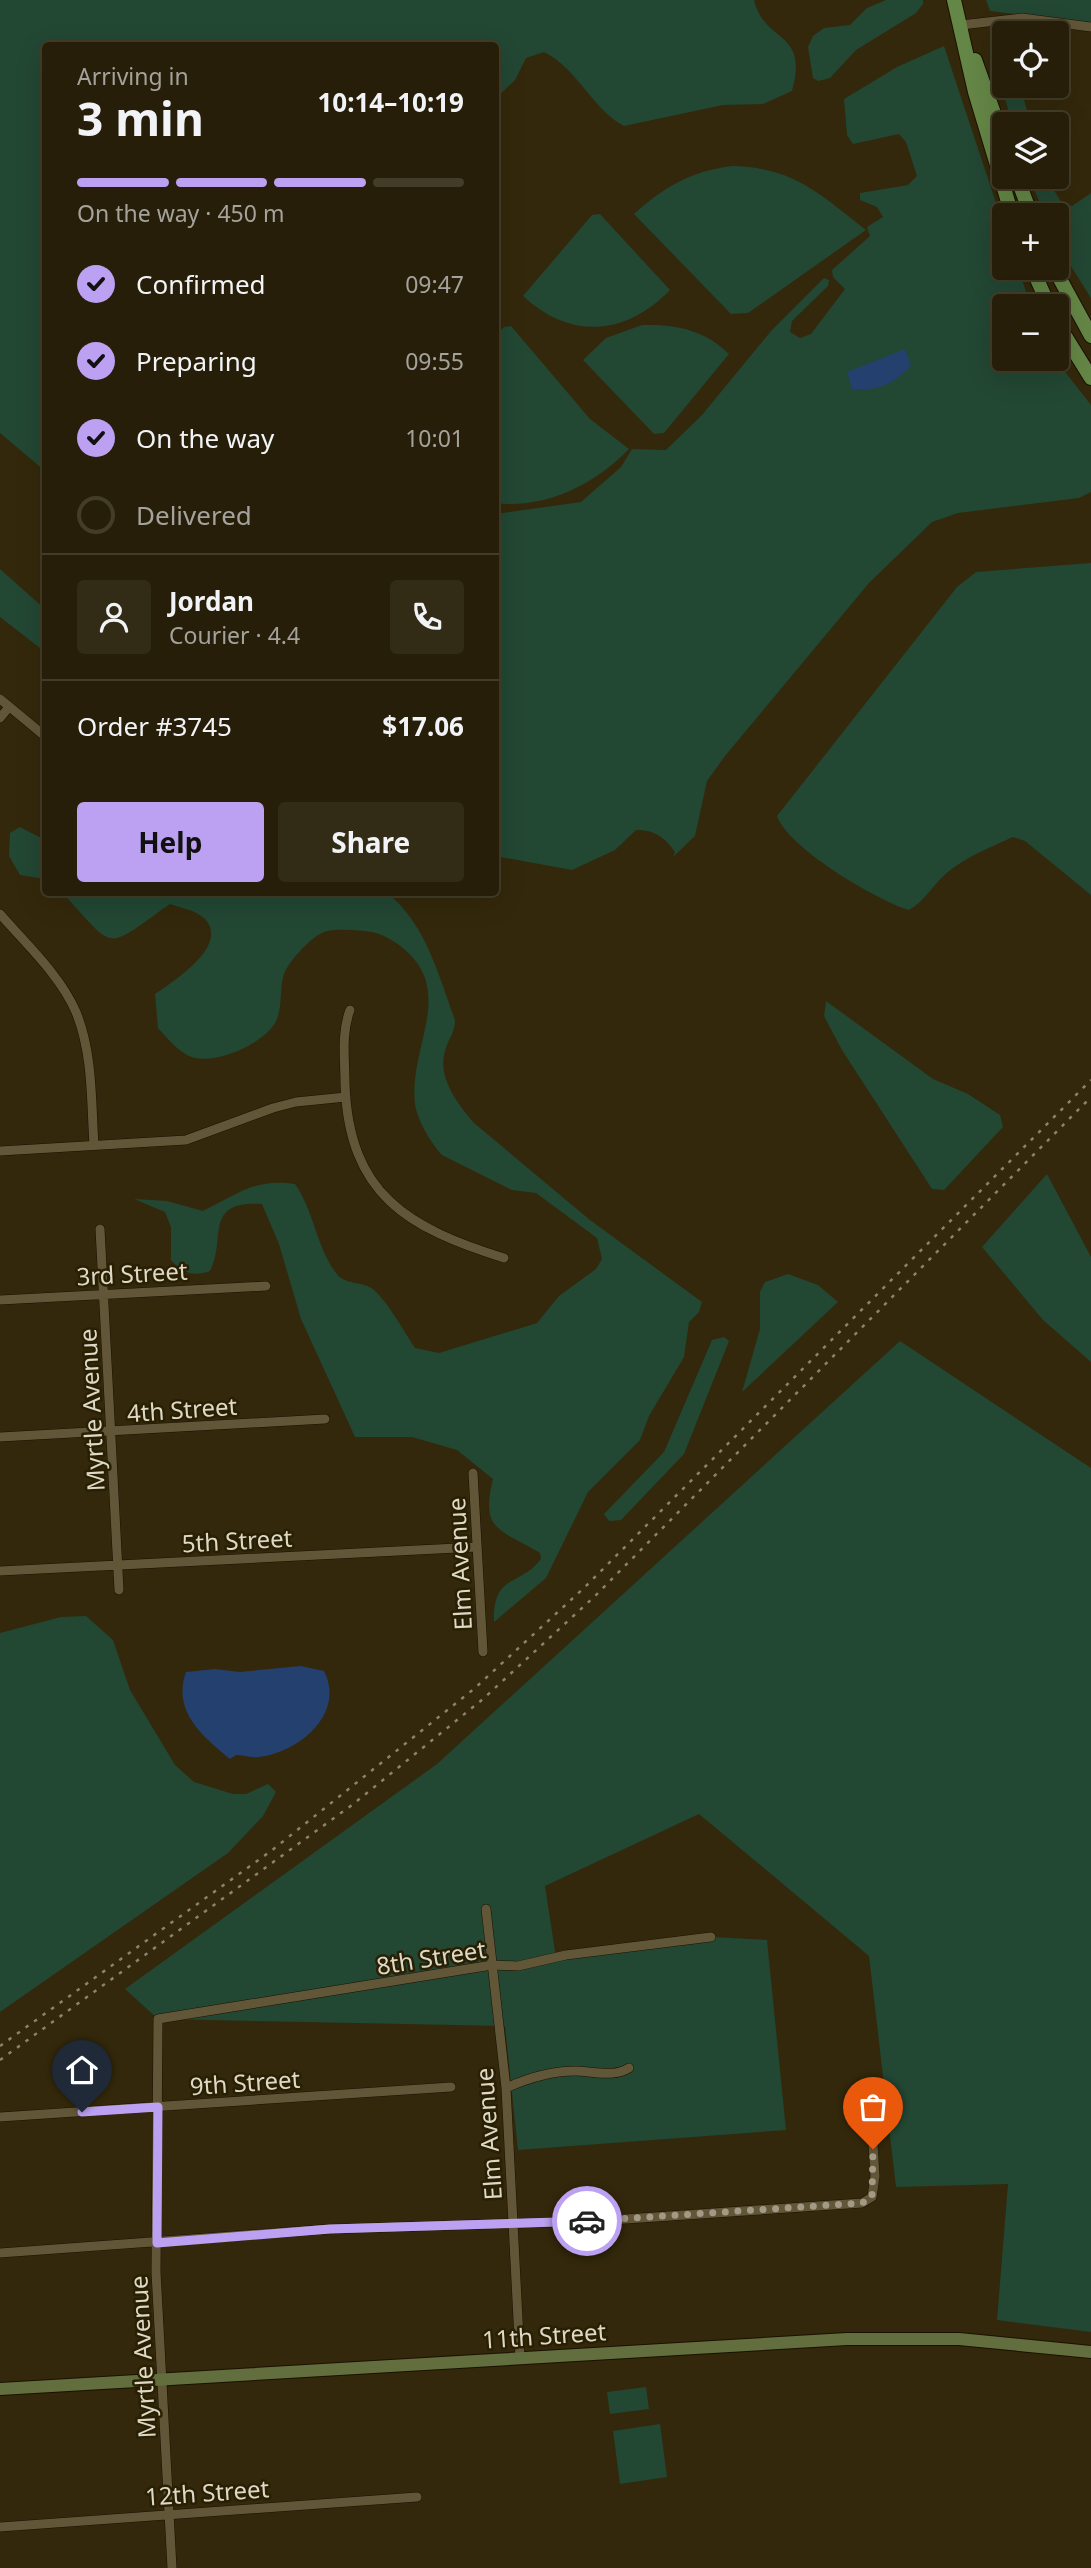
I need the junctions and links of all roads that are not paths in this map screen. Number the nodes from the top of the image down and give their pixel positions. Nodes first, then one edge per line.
1 (954, 0) edge
2 (961, 26) junction
3 (1091, 27) edge
4 (993, 112) edge
5 (1008, 203) edge
6 (1061, 280) edge
7 (1091, 335) edge
8 (1069, 342) edge
9 (1091, 378) edge
10 (0, 699) edge
11 (9, 707) junction
12 (0, 718) edge
13 (42, 734) edge
14 (0, 914) edge
15 (350, 1010) dead end
16 (346, 1097) junction
17 (94, 1145) junction
18 (0, 1152) edge
19 (100, 1229) dead end
20 (504, 1258) dead end
21 (266, 1286) dead end
22 (104, 1294) junction
23 (0, 1300) edge
24 (325, 1419) dead end
25 (111, 1433) junction
26 (0, 1437) edge
27 (473, 1473) dead end
28 (477, 1547) junction
29 (119, 1565) junction
30 (0, 1572) edge
31 (119, 1590) dead end
32 (483, 1652) dead end
33 (486, 1909) dead end
34 (711, 1937) dead end
35 (492, 1965) junction
36 (158, 2019) joint
37 (629, 2068) dead end
38 (451, 2087) dead end
39 (506, 2088) junction
40 (870, 2096) dead end
41 (158, 2107) junction
42 (0, 2117) edge
43 (514, 2224) junction
44 (157, 2243) junction
45 (0, 2253) edge
46 (1091, 2351) edge
47 (520, 2358) junction
48 (161, 2379) junction
49 (0, 2389) edge
50 (417, 2497) dead end
51 (169, 2513) junction
52 (0, 2527) edge
53 (172, 2568) edge

1 - 2 main road
2 - 3 street
2 - 4 main road
2 - 5 main road
6 - 7 main road
8 - 9 main road
10 - 11 street
11 - 12 street
11 - 13 street
14 - 17 street
15 - 16 street
16 - 17 street
16 - 20 street
17 - 18 street
19 - 22 street, Myrtle Avenue
21 - 22 street, 3rd Street
22 - 23 street, 3rd Street
22 - 25 street, Myrtle Avenue
24 - 25 street, 4th Street
25 - 26 street, 4th Street
25 - 29 street, Myrtle Avenue
27 - 28 street, Elm Avenue
28 - 29 street, 5th Street
28 - 32 street, Elm Avenue
29 - 30 street, 5th Street
29 - 31 street, Myrtle Avenue
33 - 35 street, Elm Avenue
34 - 35 street, 8th Street
35 - 36 street, 8th Street
35 - 39 street, Elm Avenue
36 - 41 street, Myrtle Avenue
37 - 39 street
38 - 41 street, 9th Street
39 - 43 street, Elm Avenue
40 - 43 street
41 - 42 street, 9th Street
41 - 44 street, Myrtle Avenue
43 - 44 street
43 - 47 street, Elm Avenue
44 - 45 street
44 - 48 street, Myrtle Avenue
46 - 47 main road, 11th Street
47 - 48 main road, 11th Street
48 - 49 main road, 11th Street
48 - 51 street, Myrtle Avenue
50 - 51 street, 12th Street
51 - 52 street, 12th Street
51 - 53 street, Myrtle Avenue

